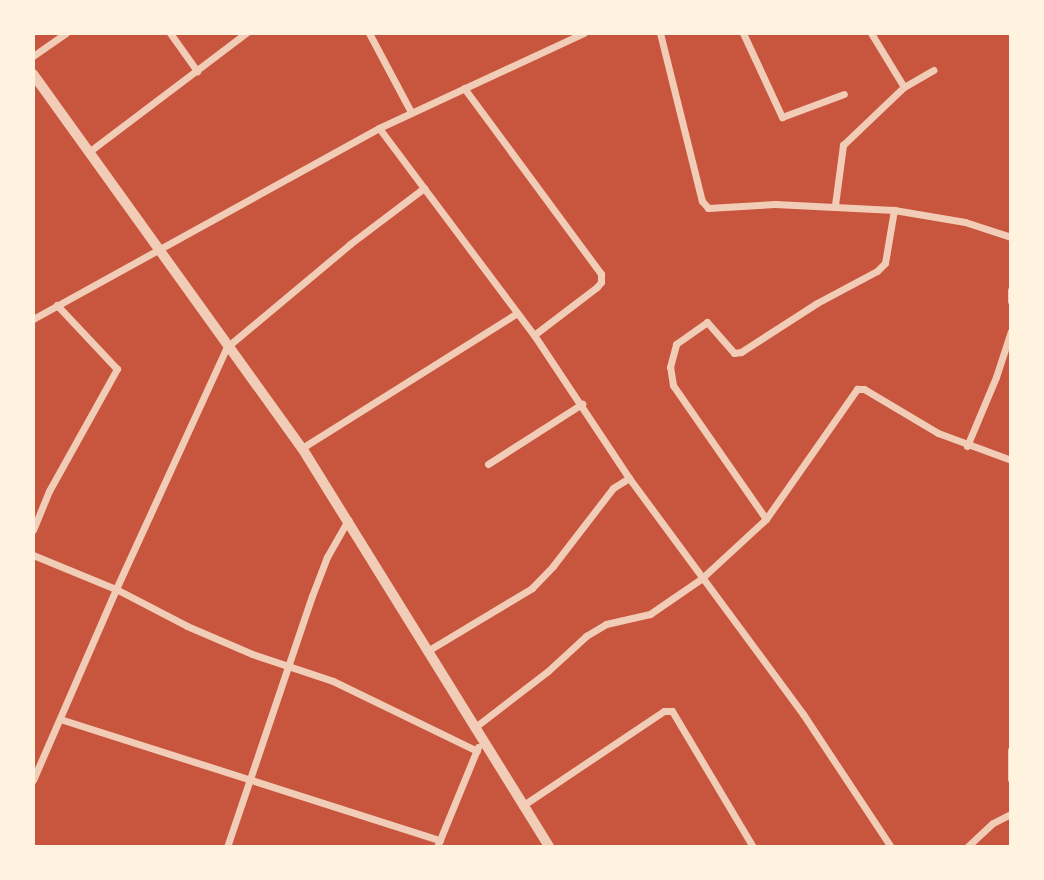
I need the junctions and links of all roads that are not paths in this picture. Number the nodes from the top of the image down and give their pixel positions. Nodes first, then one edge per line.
1 (66, 33) edge
2 (170, 33) edge
3 (246, 33) edge
4 (369, 33) edge
5 (584, 33) edge
6 (660, 33) edge
7 (743, 33) edge
8 (871, 33) edge
9 (33, 56) edge
10 (933, 70) dead end
11 (197, 71) junction
12 (33, 74) edge
13 (904, 87) junction
14 (464, 88) junction
15 (844, 94) dead end
16 (411, 112) junction
17 (379, 128) junction
18 (90, 151) junction
19 (424, 188) junction
20 (835, 205) junction
21 (894, 210) junction
22 (1011, 237) edge
23 (158, 247) junction
24 (1011, 289) edge
25 (1011, 301) edge
26 (57, 305) junction
27 (33, 308) edge
28 (516, 314) junction
29 (36, 317) edge
30 (1011, 331) edge
31 (534, 335) junction
32 (227, 347) junction
33 (582, 404) junction
34 (967, 446) junction
35 (302, 448) junction
36 (1011, 460) edge
37 (488, 464) dead end
38 (629, 478) junction
39 (348, 519) junction
40 (766, 519) junction
41 (33, 530) edge
42 (33, 555) edge
43 (701, 579) junction
44 (116, 589) junction
45 (429, 650) junction
46 (289, 667) junction
47 (60, 719) junction
48 (474, 728) junction
49 (479, 746) junction
50 (1011, 750) edge
51 (1011, 779) edge
52 (33, 780) edge
53 (251, 782) junction
54 (522, 806) junction
55 (1011, 814) edge
56 (438, 844) edge
57 (227, 847) edge
58 (548, 847) edge
59 (753, 847) edge
60 (891, 847) edge
61 (967, 847) edge

1 - 9 street
2 - 11 street
3 - 11 street
4 - 16 street
5 - 14 street
6 - 20 street
7 - 15 street
8 - 13 street
10 - 13 street
11 - 18 street
12 - 18 street
13 - 20 street
14 - 16 street
14 - 31 street
16 - 17 street
17 - 19 street
17 - 23 street
18 - 23 street
19 - 28 street
19 - 32 street
20 - 21 street
21 - 22 street
21 - 40 street
23 - 26 street
23 - 32 street
24 - 25 street
26 - 29 street
26 - 41 street
27 - 29 street
28 - 31 street
28 - 35 street
30 - 34 street
31 - 33 street
32 - 35 street
32 - 44 street
33 - 37 street
33 - 38 street
34 - 36 street
34 - 40 street
35 - 39 street
38 - 43 street
38 - 45 street
39 - 45 street
39 - 46 street
40 - 43 street
42 - 44 street
43 - 48 street
43 - 60 street
44 - 46 street
44 - 47 street
45 - 48 street
46 - 49 street
46 - 53 street
47 - 52 street
47 - 53 street
48 - 49 street
49 - 54 street
49 - 56 street
50 - 51 street
53 - 56 street
53 - 57 street
54 - 58 street
54 - 59 street
55 - 61 street

